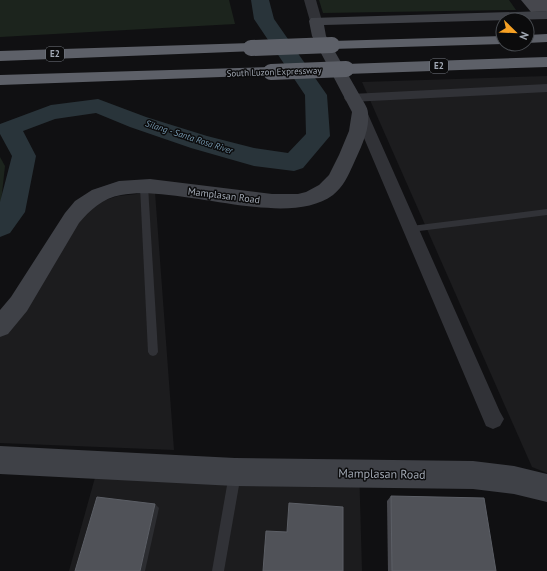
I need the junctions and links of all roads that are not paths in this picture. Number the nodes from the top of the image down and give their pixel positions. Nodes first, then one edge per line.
1 (310, 0) edge
2 (547, 15) edge
3 (316, 22) junction
4 (547, 38) edge
5 (535, 39) edge
6 (495, 40) edge
7 (0, 56) edge
8 (547, 62) edge
9 (0, 80) edge
10 (547, 88) edge
11 (356, 105) junction
12 (144, 186) junction
13 (547, 212) edge
14 (410, 229) junction
15 (0, 327) edge
16 (152, 352) dead end
17 (493, 419) dead end
18 (0, 460) edge
19 (235, 472) junction
20 (547, 488) edge
21 (218, 571) edge

1 - 3 street
2 - 3 street
3 - 11 street
4 - 5 highway
6 - 7 highway, E2, bridge
8 - 9 highway, South Luzon Expressway / E2, bridge
10 - 11 street
11 - 12 street, Mamplasan Road
11 - 14 street
12 - 15 street, Mamplasan Road
12 - 16 lane
13 - 14 lane
14 - 17 street
18 - 19 street, Mamplasan Road
19 - 20 street, Mamplasan Road
19 - 21 lane

